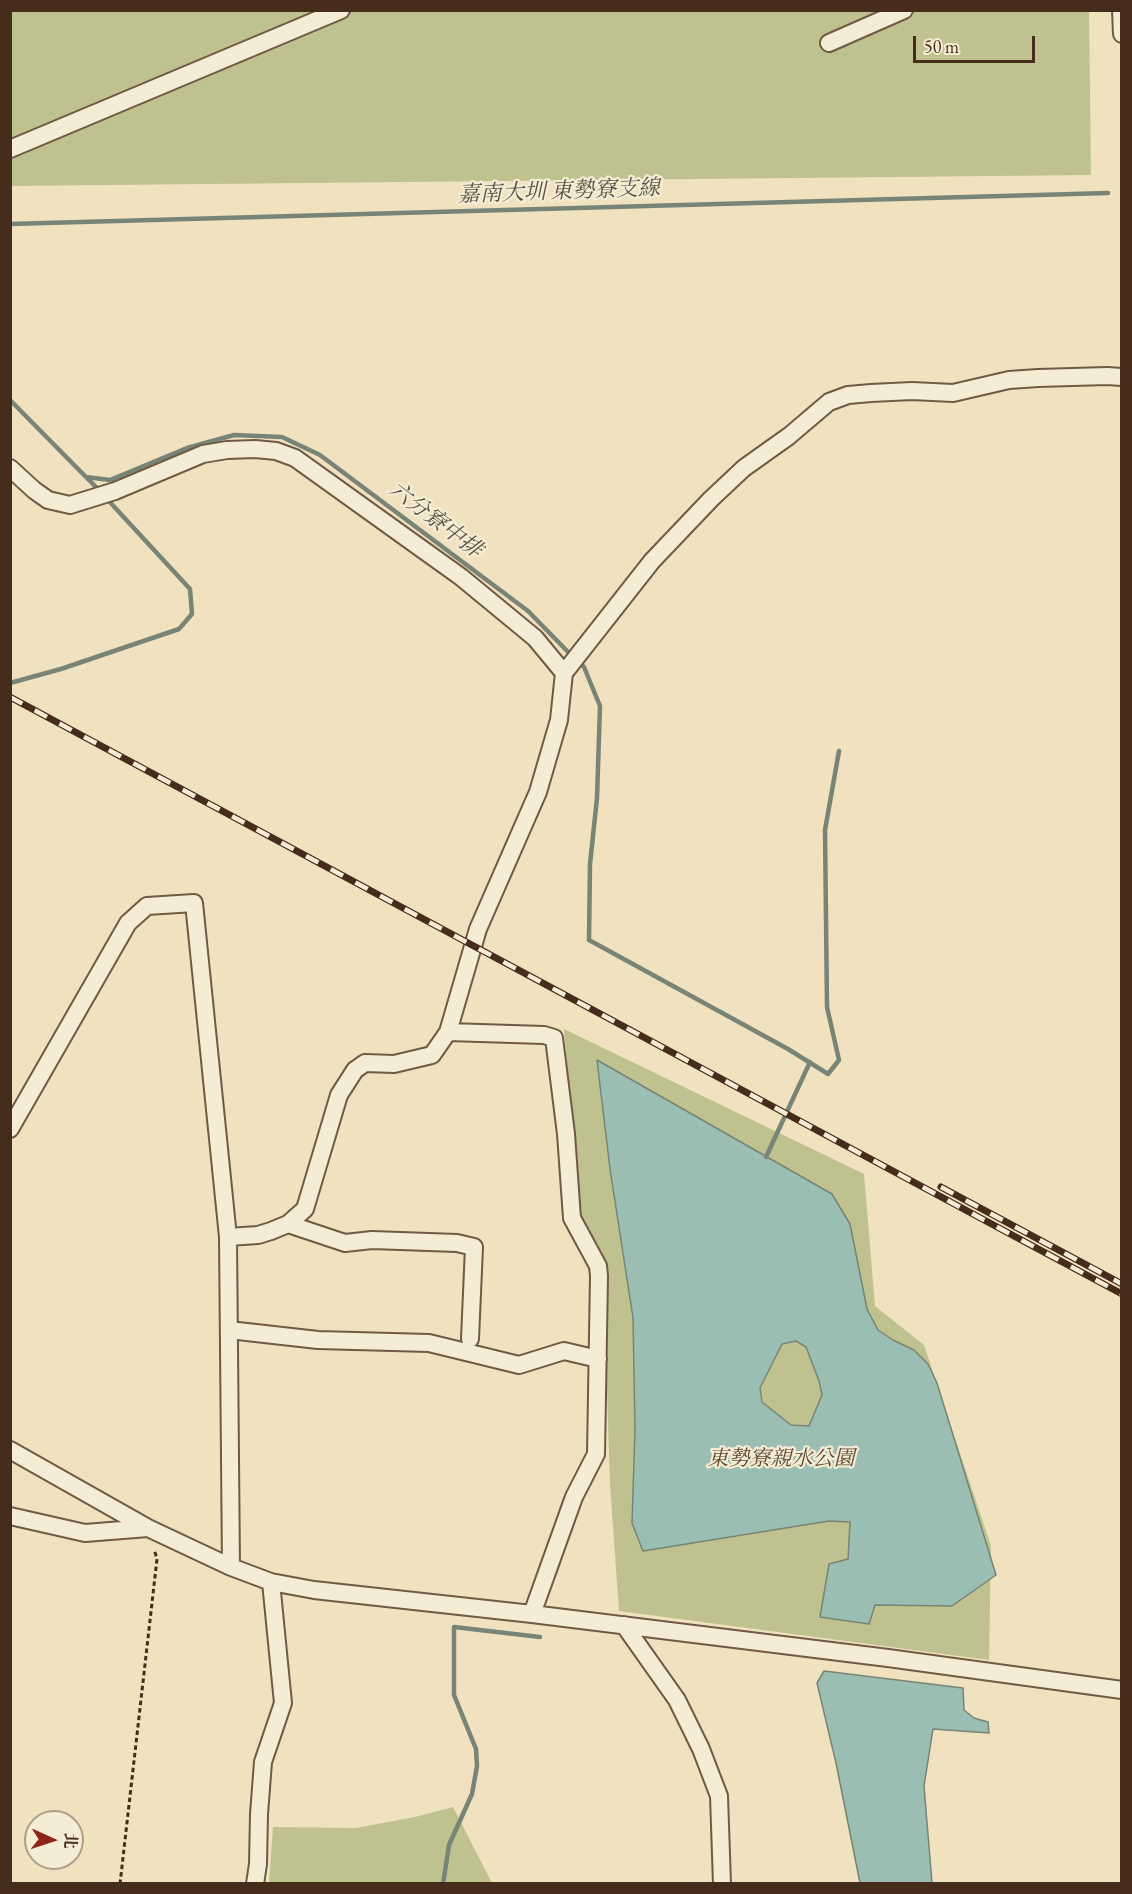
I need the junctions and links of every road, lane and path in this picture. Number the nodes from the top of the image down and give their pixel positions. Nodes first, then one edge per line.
1 (341, 10) edge
2 (904, 10) edge
3 (1121, 10) edge
4 (1122, 34) edge
5 (829, 43) dead end
6 (10, 149) edge
7 (1122, 377) edge
8 (10, 468) edge
9 (566, 670) junction
10 (448, 1032) junction
11 (10, 1129) edge
12 (288, 1224) junction
13 (228, 1237) junction
14 (229, 1330) junction
15 (470, 1339) dead end
16 (598, 1359) junction
17 (10, 1450) edge
18 (10, 1516) edge
19 (148, 1528) junction
20 (231, 1567) junction
21 (271, 1582) junction
22 (532, 1614) junction
23 (624, 1625) junction
24 (1122, 1690) edge
25 (120, 1884) edge
26 (255, 1884) edge
27 (722, 1884) edge

1 - 6 street
2 - 5 street
3 - 4 street
7 - 9 street
8 - 9 street
9 - 10 street
10 - 12 street
10 - 16 street
11 - 13 street
12 - 13 street
12 - 15 street
13 - 14 street
14 - 16 street
14 - 20 street
16 - 22 street
17 - 19 street
18 - 19 street
19 - 20 street
19 - 25 path
20 - 21 street
21 - 22 street
21 - 26 street
22 - 23 street
23 - 24 street
23 - 27 street

